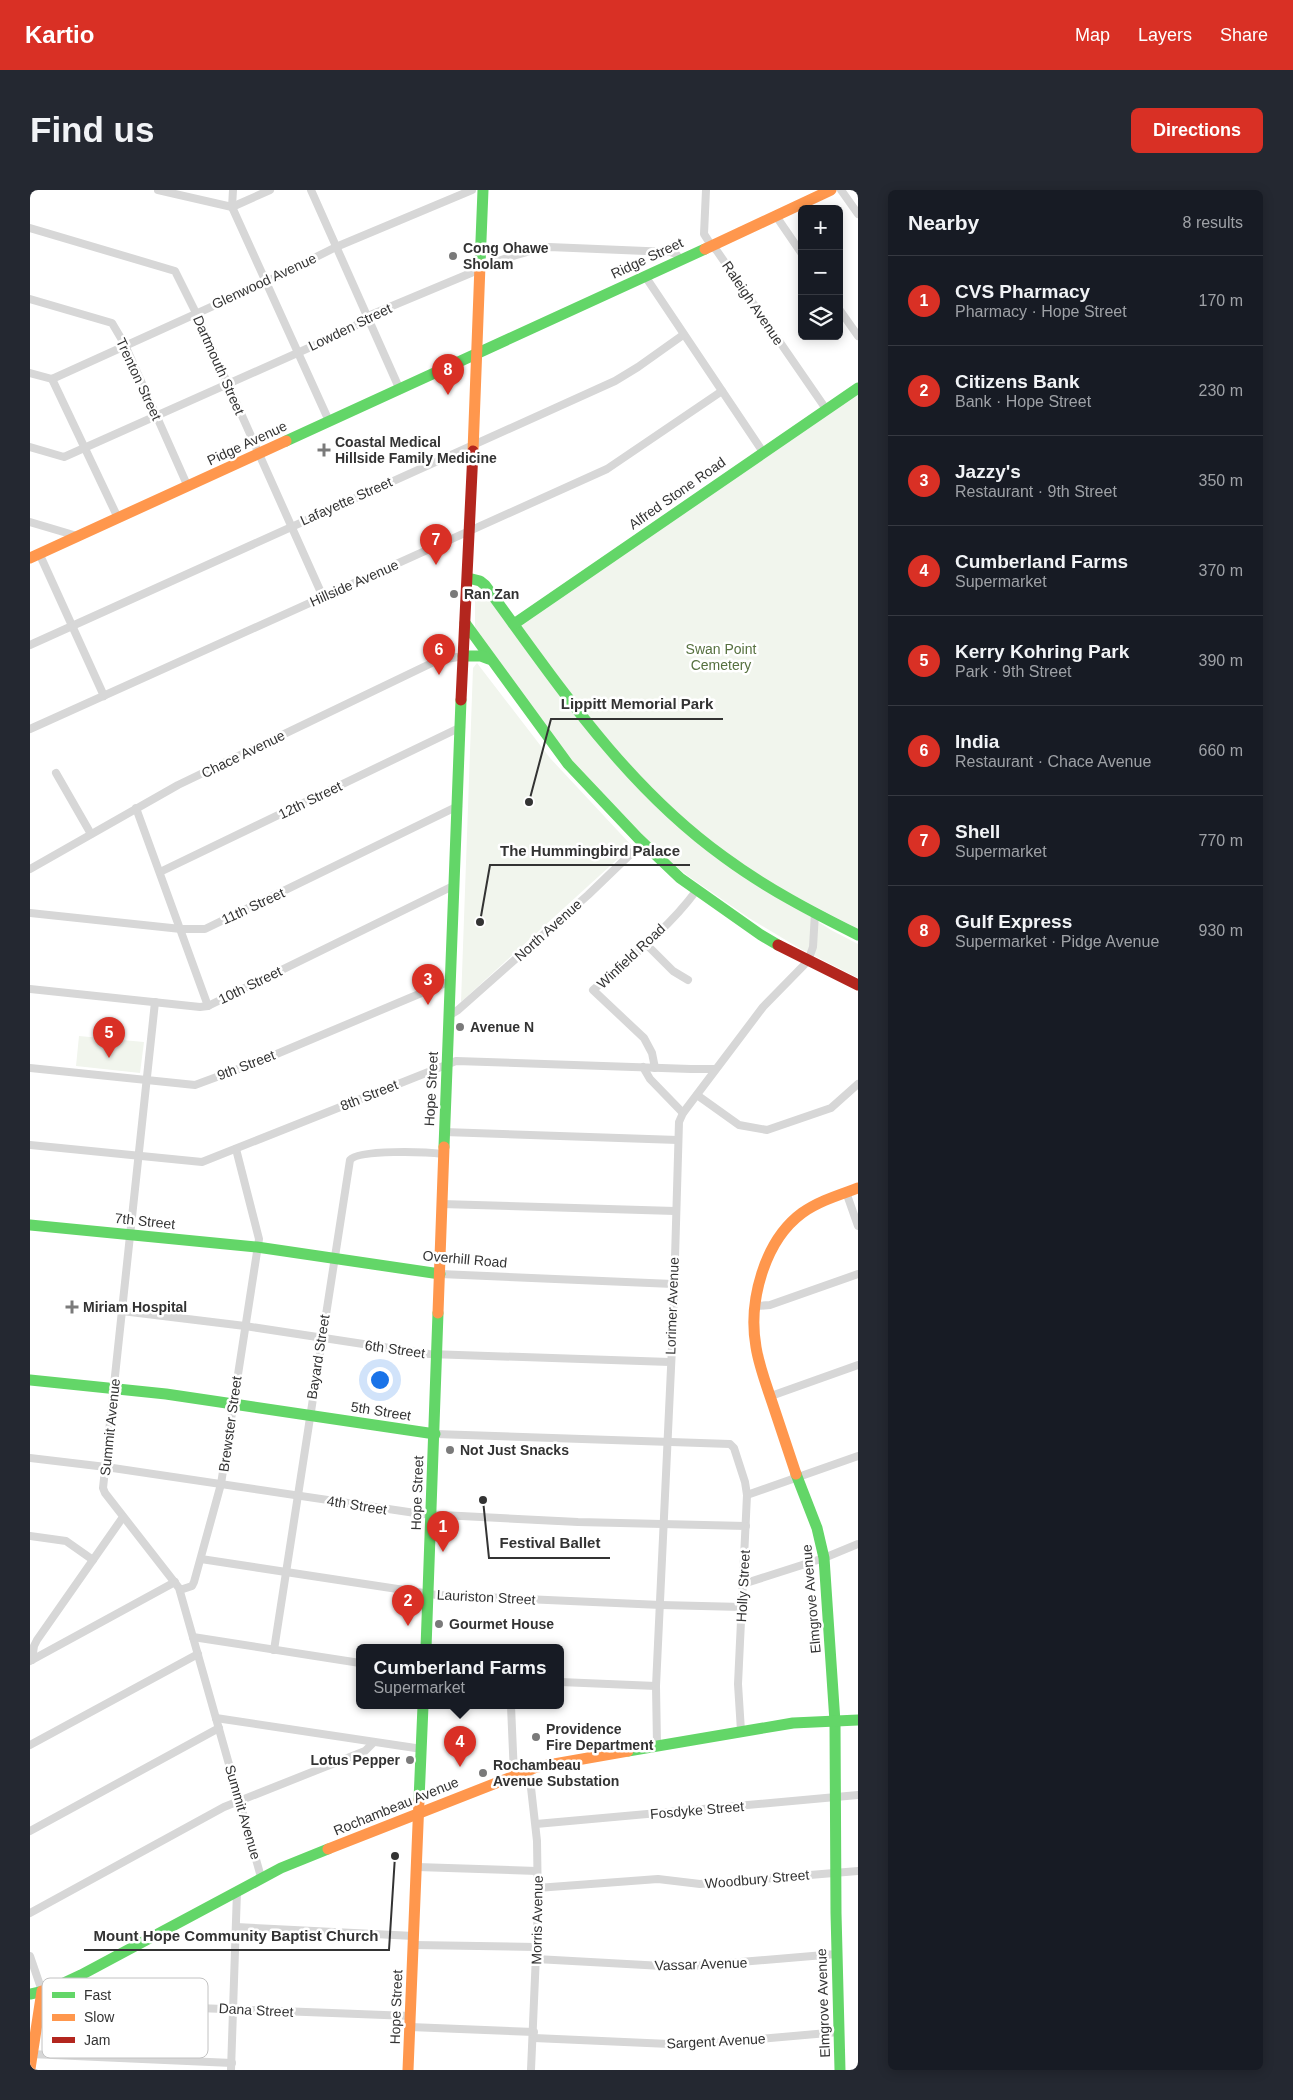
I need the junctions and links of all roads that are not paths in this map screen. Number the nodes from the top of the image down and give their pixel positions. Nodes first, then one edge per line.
1 (158, 190) edge
2 (233, 190) edge
3 (270, 190) edge
4 (311, 190) edge
5 (472, 190) edge
6 (483, 190) edge
7 (706, 190) edge
8 (831, 190) edge
9 (841, 190) edge
10 (232, 207) junction
11 (858, 214) edge
12 (776, 216) junction
13 (30, 228) edge
14 (711, 245) junction
15 (336, 247) junction
16 (799, 250) edge
17 (680, 259) junction
18 (480, 268) junction
19 (645, 276) junction
20 (266, 282) junction
21 (30, 299) edge
22 (196, 313) junction
23 (843, 315) edge
24 (368, 316) junction
25 (683, 335) junction
26 (858, 336) edge
27 (125, 346) junction
28 (298, 352) junction
29 (476, 355) junction
30 (30, 373) edge
31 (52, 379) junction
32 (228, 384) junction
33 (858, 388) edge
34 (400, 390) junction
35 (722, 391) junction
36 (826, 409) junction
37 (156, 416) junction
38 (329, 421) junction
39 (473, 444) junction
40 (30, 447) edge
41 (84, 448) junction
42 (763, 452) junction
43 (259, 454) junction
44 (188, 487) junction
45 (118, 518) junction
46 (30, 522) edge
47 (291, 526) junction
48 (470, 530) junction
49 (77, 536) junction
50 (35, 555) edge
51 (468, 578) junction
52 (323, 597) junction
53 (465, 623) junction
54 (514, 624) junction
55 (72, 626) junction
56 (30, 644) edge
57 (463, 656) junction
58 (489, 659) junction
59 (104, 696) junction
60 (460, 727) junction
61 (30, 729) edge
62 (56, 773) dead end
63 (458, 806) junction
64 (136, 808) junction
65 (91, 834) junction
66 (643, 842) junction
67 (30, 869) edge
68 (160, 872) junction
69 (453, 886) junction
70 (696, 891) junction
71 (30, 913) edge
72 (815, 913) junction
73 (181, 929) junction
74 (858, 935) edge
75 (646, 944) junction
76 (808, 961) junction
77 (688, 980) dead end
78 (450, 981) junction
79 (858, 985) edge
80 (30, 989) edge
81 (154, 1002) junction
82 (208, 1006) junction
83 (450, 1015) junction
84 (447, 1064) junction
85 (644, 1067) junction
86 (30, 1068) edge
87 (655, 1068) junction
88 (715, 1068) junction
89 (146, 1080) junction
90 (858, 1084) edge
91 (697, 1095) junction
92 (683, 1113) junction
93 (444, 1132) junction
94 (678, 1140) junction
95 (30, 1145) edge
96 (236, 1149) junction
97 (443, 1154) junction
98 (139, 1157) junction
99 (858, 1188) edge
100 (846, 1192) junction
101 (441, 1204) junction
102 (675, 1211) junction
103 (30, 1225) edge
104 (858, 1226) edge
105 (130, 1234) junction
106 (257, 1247) junction
107 (334, 1259) junction
108 (440, 1274) junction
109 (858, 1274) edge
110 (673, 1284) junction
111 (757, 1306) junction
112 (122, 1311) junction
113 (245, 1326) junction
114 (322, 1338) junction
115 (437, 1354) junction
116 (670, 1362) junction
117 (858, 1365) edge
118 (30, 1380) edge
119 (113, 1389) junction
120 (771, 1396) junction
121 (232, 1403) junction
122 (310, 1416) junction
123 (434, 1434) junction
124 (668, 1444) junction
125 (730, 1444) joint
126 (858, 1456) edge
127 (30, 1458) edge
128 (106, 1467) junction
129 (797, 1478) junction
130 (221, 1484) junction
131 (298, 1495) junction
132 (747, 1495) junction
133 (431, 1514) junction
134 (124, 1517) junction
135 (664, 1524) junction
136 (746, 1526) junction
137 (30, 1536) edge
138 (858, 1544) edge
139 (824, 1558) junction
140 (201, 1559) junction
141 (93, 1560) junction
142 (286, 1572) junction
143 (175, 1582) junction
144 (743, 1584) junction
145 (180, 1590) junction
146 (428, 1594) junction
147 (661, 1605) junction
148 (742, 1607) junction
149 (193, 1637) junction
150 (426, 1644) edge
151 (274, 1650) junction
152 (198, 1654) junction
153 (31, 1661) edge
154 (356, 1663) edge
155 (564, 1682) edge
156 (656, 1686) junction
157 (423, 1709) edge
158 (511, 1709) edge
159 (216, 1718) junction
160 (858, 1720) edge
161 (835, 1722) junction
162 (219, 1728) junction
163 (741, 1731) junction
164 (373, 1743) junction
165 (30, 1744) edge
166 (657, 1746) junction
167 (422, 1749) junction
168 (529, 1770) junction
169 (514, 1775) junction
170 (858, 1795) edge
171 (834, 1796) junction
172 (239, 1800) junction
173 (419, 1814) junction
174 (536, 1824) junction
175 (30, 1831) edge
176 (417, 1867) junction
177 (538, 1871) junction
178 (858, 1871) edge
179 (836, 1873) junction
180 (261, 1877) junction
181 (538, 1888) junction
182 (237, 1891) junction
183 (30, 1913) edge
184 (236, 1927) junction
185 (414, 1940) junction
186 (536, 1948) junction
187 (836, 1954) junction
188 (30, 1956) edge
189 (536, 1959) junction
190 (76, 1978) edge
191 (30, 1994) edge
192 (42, 1997) junction
193 (208, 2007) edge
194 (233, 2008) junction
195 (410, 2022) junction
196 (839, 2032) junction
197 (534, 2035) junction
198 (31, 2054) edge
199 (98, 2058) edge
200 (232, 2066) edge
201 (30, 2069) edge
202 (408, 2070) edge
203 (531, 2070) edge
204 (840, 2070) edge

1 - 10 street
2 - 10 street
3 - 10 street
4 - 15 street
5 - 15 street, Glenwood Avenue
6 - 18 street, Hope Street
7 - 14 street, Raleigh Avenue
8 - 12 street, Ridge Street
9 - 11 street
10 - 20 street
12 - 14 street, Ridge Street
12 - 16 street
13 - 22 street, Dartmouth Street
14 - 17 street, Ridge Street
14 - 36 street, Raleigh Avenue
15 - 20 street, Glenwood Avenue
15 - 24 street
17 - 18 street, Lowden Street
17 - 19 street, Ridge Street
18 - 24 street, Lowden Street
18 - 29 street, Hope Street
19 - 25 street
19 - 29 street, Ridge Street
20 - 22 street, Glenwood Avenue
20 - 28 street
21 - 27 street, Trenton Street
22 - 27 street, Glenwood Avenue
22 - 32 street, Dartmouth Street
23 - 26 street
24 - 28 street, Lowden Street
24 - 34 street
25 - 35 street
25 - 39 street, Lafayette Street
27 - 31 street, Glenwood Avenue
27 - 37 street, Trenton Street
28 - 32 street, Lowden Street
28 - 38 street
29 - 34 street, Pidge Avenue
29 - 39 street, Hope Street
30 - 31 street
31 - 41 street
32 - 37 street, Lowden Street
32 - 43 street, Dartmouth Street
33 - 36 street, Alfred Stone Road
34 - 38 street, Pidge Avenue
35 - 42 street
35 - 48 street, Hillside Avenue
36 - 42 street, Alfred Stone Road
37 - 41 street, Lowden Street
37 - 44 street, Trenton Street
38 - 43 street, Pidge Avenue
39 - 47 street, Lafayette Street
39 - 48 street, Hope Street
40 - 41 street, Lowden Street
41 - 45 street
42 - 54 street, Alfred Stone Road
43 - 44 street, Pidge Avenue
43 - 47 street, Dartmouth Street
44 - 45 street, Pidge Avenue
45 - 49 street, Pidge Avenue
46 - 49 street
47 - 52 street, Dartmouth Street
47 - 55 street, Lafayette Street
48 - 51 street, Hope Street
48 - 52 street, Hillside Avenue
49 - 50 street, Pidge Avenue
50 - 55 street
51 - 53 street, Hope Street
51 - 54 street
52 - 59 street, Hillside Avenue
53 - 57 street, Hope Street
53 - 58 street
54 - 72 street
55 - 56 street, Lafayette Street
55 - 59 street
57 - 58 street
57 - 60 street, Hope Street
57 - 64 street, Chace Avenue
58 - 66 street
59 - 61 street, Hillside Avenue
60 - 63 street, Hope Street
60 - 68 street, 12th Street
62 - 65 street
63 - 69 street, Hope Street
63 - 73 street, 11th Street
64 - 65 street, Chace Avenue
64 - 68 street
65 - 67 street, Chace Avenue
66 - 70 street
66 - 83 street, North Avenue
68 - 73 street
69 - 78 street, Hope Street
69 - 82 street, 10th Street
70 - 75 street, Winfield Road
70 - 76 street
71 - 73 street, 11th Street
72 - 74 street
72 - 76 street
73 - 82 street
75 - 77 street
75 - 87 street, Winfield Road
76 - 79 street
76 - 88 street, Lorimer Avenue
78 - 83 street, Hope Street
78 - 89 street, 9th Street
80 - 81 street, 10th Street
81 - 82 street, 10th Street
81 - 89 street, Summit Avenue
83 - 84 street, Hope Street
84 - 85 street, 8th Street
84 - 93 street, Hope Street
84 - 96 street, 8th Street
85 - 87 street, 8th Street
85 - 92 street
86 - 89 street, 9th Street
87 - 88 street, 8th Street
88 - 91 street, Lorimer Avenue
89 - 98 street, Summit Avenue
90 - 91 street
91 - 92 street, Lorimer Avenue
92 - 94 street, Lorimer Avenue
93 - 94 street
93 - 97 street, Hope Street
94 - 102 street, Lorimer Avenue
95 - 98 street, 8th Street
96 - 98 street, 8th Street
96 - 106 street, Brewster Street
97 - 101 street, Hope Street
97 - 107 street, Bayard Street
98 - 105 street, Summit Avenue
99 - 100 street, Elmgrove Avenue
100 - 104 street
100 - 111 street, Elmgrove Avenue
101 - 102 street
101 - 108 street, Hope Street
102 - 110 street, Lorimer Avenue
103 - 105 street, 7th Street
105 - 106 street, 7th Street
105 - 112 street, Summit Avenue
106 - 107 street, Overhill Road
106 - 113 street, Brewster Street
107 - 108 street, Overhill Road
107 - 114 street, Bayard Street
108 - 110 street, Overhill Road
108 - 115 street, Hope Street
109 - 111 street
110 - 116 street, Lorimer Avenue
111 - 120 street, Elmgrove Avenue
112 - 113 street, 6th Street
112 - 119 street, Summit Avenue
113 - 114 street, 6th Street
113 - 121 street, Brewster Street
114 - 115 street, 6th Street
114 - 122 street, Bayard Street
115 - 116 street, 6th Street
115 - 123 street, Hope Street
116 - 124 street, Lorimer Avenue
117 - 120 street
118 - 119 street, 5th Street
119 - 121 street, 5th Street
119 - 128 street, Summit Avenue
120 - 129 street, Elmgrove Avenue
121 - 122 street, 5th Street
121 - 130 street, Brewster Street
122 - 123 street, 5th Street
122 - 131 street, Bayard Street
123 - 124 street, 5th Street
123 - 133 street, Hope Street
124 - 125 street, 5th Street
124 - 135 street, Lorimer Avenue
125 - 132 street, Holly Street
126 - 129 street
127 - 128 street, 4th Street
128 - 130 street, 4th Street
128 - 134 street, Summit Avenue
129 - 132 street
129 - 139 street, Elmgrove Avenue
130 - 131 street, 4th Street
130 - 140 street, Brewster Street
131 - 133 street, 4th Street
131 - 142 street, Bayard Street
132 - 136 street, Holly Street
133 - 135 street, 4th Street
133 - 146 street, Hope Street
134 - 141 street
134 - 143 street, Summit Avenue
135 - 136 street, 4th Street
135 - 147 street, Lorimer Avenue
136 - 144 street, Holly Street
137 - 141 street
138 - 139 street
139 - 144 street
139 - 161 street, Elmgrove Avenue
140 - 142 street, Lauriston Street
140 - 145 street, Brewster Street
141 - 153 street
142 - 146 street, Lauriston Street
142 - 151 street, Bayard Street
143 - 145 street, Summit Avenue
143 - 153 street
144 - 148 street, Holly Street
145 - 149 street, Summit Avenue
146 - 147 street, Lauriston Street
146 - 150 street, Hope Street
147 - 148 street, Lauriston Street
147 - 156 street, Lorimer Avenue
148 - 163 street, Holly Street
149 - 151 street
149 - 152 street, Summit Avenue
151 - 154 street
152 - 159 street, Summit Avenue
152 - 165 street
155 - 156 street
156 - 166 street, Lorimer Avenue
157 - 167 street, Hope Street
158 - 169 street
159 - 162 street, Summit Avenue
159 - 164 street
160 - 161 street, Rochambeau Avenue
161 - 163 street, Rochambeau Avenue
161 - 171 street, Elmgrove Avenue
162 - 172 street, Summit Avenue
162 - 175 street
163 - 166 street, Rochambeau Avenue
164 - 167 street
164 - 172 street
166 - 168 street, Rochambeau Avenue
167 - 173 street, Hope Street
168 - 169 street, Rochambeau Avenue
168 - 174 street, Morris Avenue
169 - 173 street, Rochambeau Avenue
170 - 171 street, Fosdyke Street
171 - 174 street, Fosdyke Street
171 - 179 street, Elmgrove Avenue
172 - 180 street, Summit Avenue
172 - 183 street
173 - 176 street, Hope Street
173 - 180 street, Rochambeau Avenue
174 - 177 street, Morris Avenue
176 - 177 street
176 - 185 street, Hope Street
177 - 181 street, Morris Avenue
178 - 179 street, Woodbury Street
179 - 181 street, Woodbury Street
179 - 187 street, Elmgrove Avenue
180 - 182 street, Rochambeau Avenue
181 - 186 street, Morris Avenue
182 - 184 street
182 - 190 street, Rochambeau Avenue
184 - 185 street
184 - 194 street
185 - 186 street
185 - 195 street, Hope Street
186 - 189 street, Morris Avenue
187 - 189 street, Vassar Avenue
187 - 196 street, Elmgrove Avenue
188 - 192 street
189 - 197 street, Morris Avenue
191 - 192 street, Rochambeau Avenue
192 - 198 street
193 - 194 street, Dana Street
194 - 195 street, Dana Street
194 - 200 street
195 - 197 street, Dana Street
195 - 202 street, Hope Street
196 - 197 street, Sargent Avenue
196 - 204 street, Elmgrove Avenue
197 - 203 street, Morris Avenue
198 - 201 street
199 - 200 street

